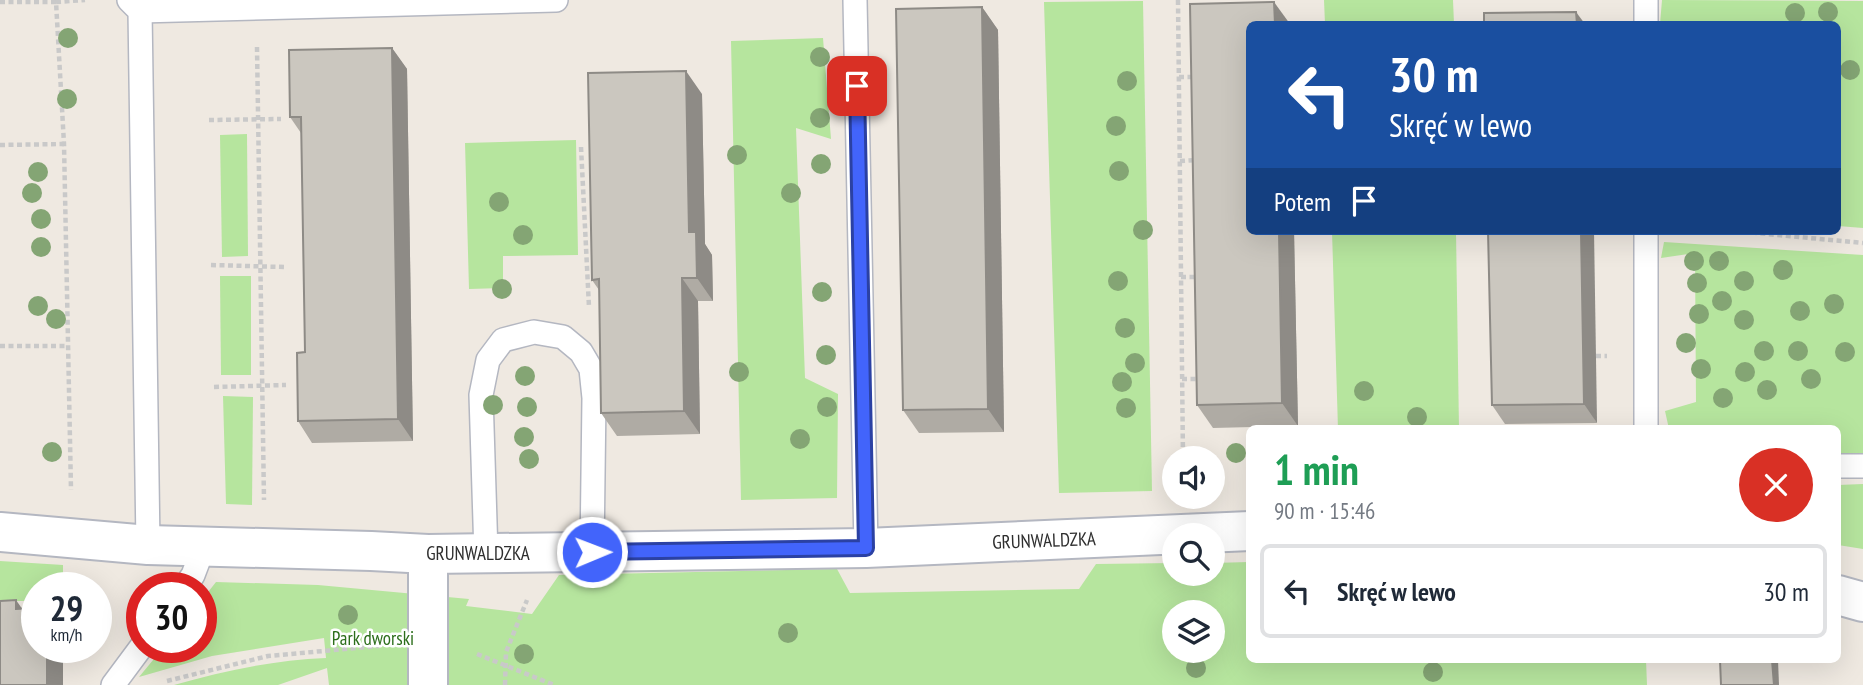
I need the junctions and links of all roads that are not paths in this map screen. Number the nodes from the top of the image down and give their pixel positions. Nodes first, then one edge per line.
1 (555, 0) edge
2 (855, 0) edge
3 (1646, 0) edge
4 (135, 6) edge
5 (1646, 21) edge
6 (1646, 235) edge
7 (1646, 425) edge
8 (1841, 466) edge
9 (1863, 466) edge
10 (1246, 531) edge
11 (0, 532) edge
12 (148, 545) junction
13 (204, 547) junction
14 (866, 548) junction
15 (592, 552) junction
16 (428, 554) junction
17 (486, 554) junction
18 (194, 572) edge
19 (1841, 596) edge
20 (1863, 603) edge
21 (129, 663) edge
22 (113, 685) edge
23 (428, 685) edge

1 - 4 lane
2 - 14 lane
3 - 5 lane
4 - 12 lane
6 - 7 lane
8 - 9 lane
10 - 14 street, GRUNWALDZKA
11 - 12 street, GRUNWALDZKA
12 - 13 street, GRUNWALDZKA
13 - 16 street, GRUNWALDZKA
13 - 18 lane
14 - 15 street, GRUNWALDZKA
15 - 17 street, GRUNWALDZKA
15 - 17 lane
16 - 17 street, GRUNWALDZKA
16 - 23 street
19 - 20 street
21 - 22 lane

